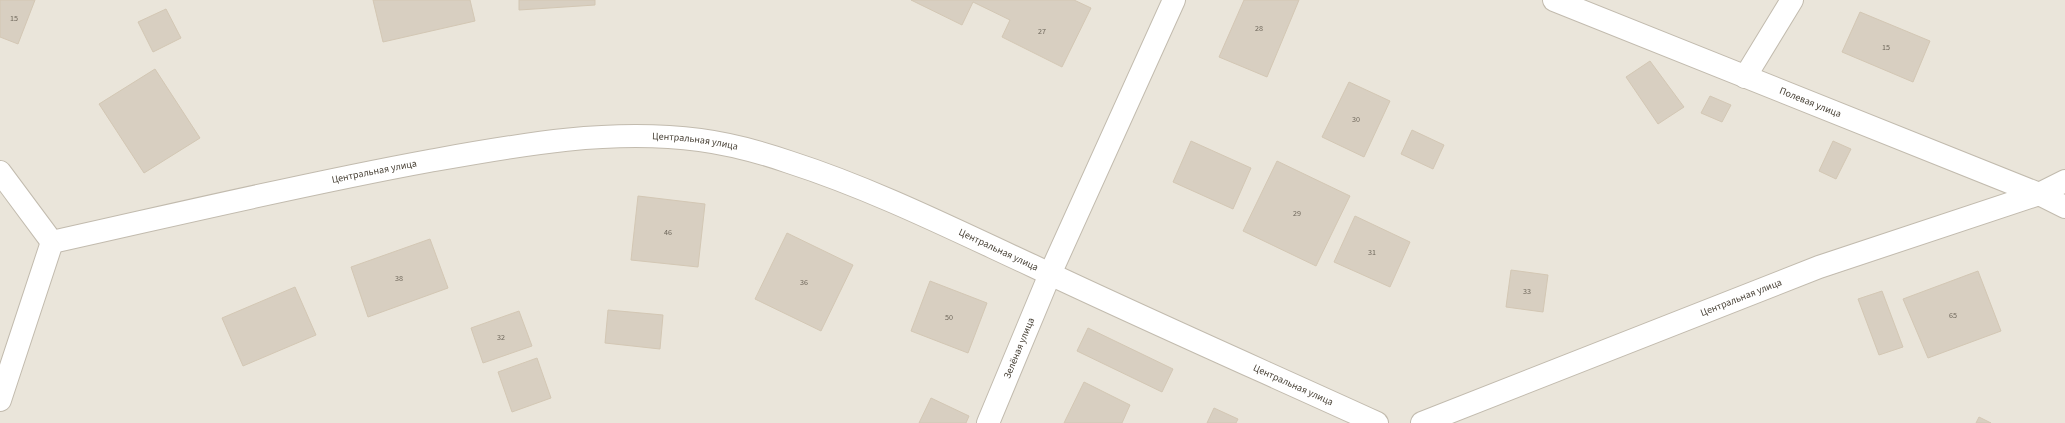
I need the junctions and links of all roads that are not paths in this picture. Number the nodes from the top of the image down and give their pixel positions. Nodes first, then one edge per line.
1 (1174, 0) edge
2 (1554, 0) edge
3 (1792, 0) edge
4 (1745, 78) junction
5 (0, 172) edge
6 (2065, 181) edge
7 (2039, 194) junction
8 (2065, 207) edge
9 (52, 242) junction
10 (1050, 274) junction
11 (0, 400) edge
12 (1368, 421) edge
13 (988, 423) edge
14 (1422, 423) edge

1 - 10 street, Зелёная улица
2 - 4 street, Полевая улица
3 - 4 street
4 - 7 street, Полевая улица
5 - 9 street
6 - 7 street
7 - 8 street
7 - 14 street, Центральная улица
9 - 10 street, Центральная улица
9 - 11 street
10 - 12 street, Центральная улица
10 - 13 street, Зелёная улица

